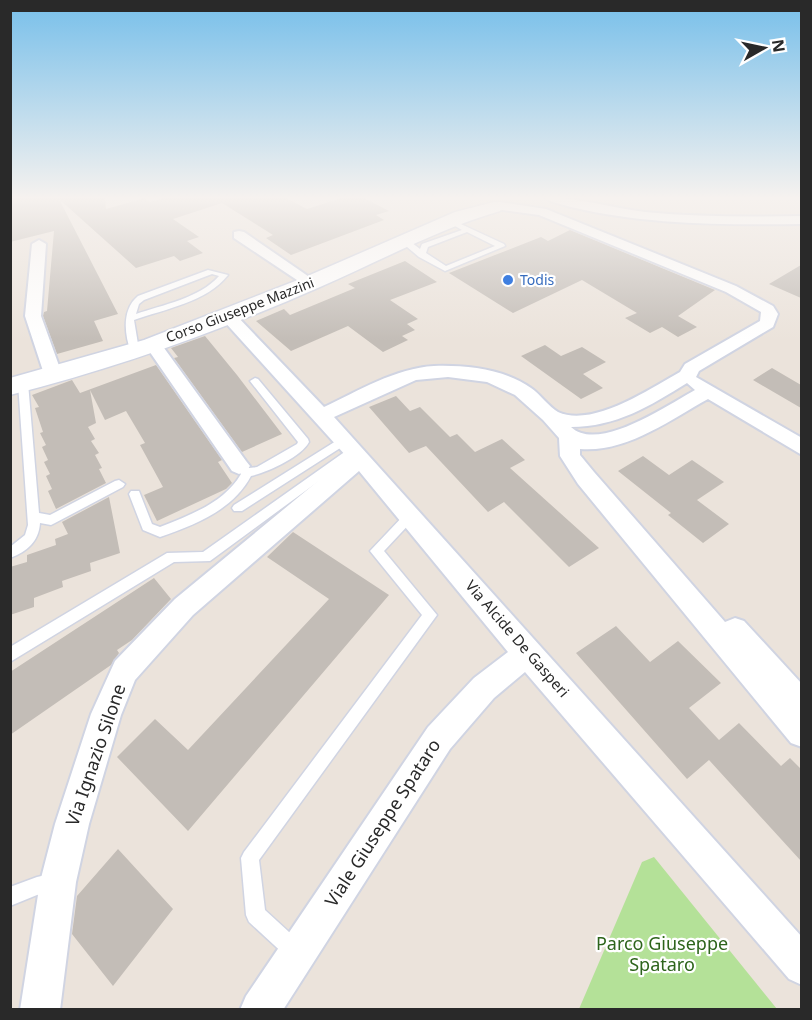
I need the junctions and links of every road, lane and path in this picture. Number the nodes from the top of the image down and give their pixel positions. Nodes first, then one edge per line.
1 (39, 246) edge
2 (255, 246) edge
3 (416, 246) edge
4 (501, 246) edge
5 (624, 246) edge
6 (413, 248) junction
7 (311, 283) junction
8 (228, 316) junction
9 (130, 319) junction
10 (143, 347) junction
11 (53, 374) junction
12 (688, 375) junction
13 (255, 381) dead end
14 (16, 385) edge
15 (708, 391) junction
16 (322, 415) junction
17 (552, 417) junction
18 (575, 440) junction
19 (801, 448) edge
20 (352, 450) junction
21 (243, 469) junction
22 (119, 484) dead end
23 (135, 494) dead end
24 (238, 508) dead end
25 (410, 516) junction
26 (33, 517) junction
27 (10, 554) edge
28 (713, 616) junction
29 (527, 654) junction
30 (10, 655) edge
31 (801, 706) edge
32 (801, 732) edge
33 (58, 882) junction
34 (10, 897) edge
35 (297, 953) junction
36 (801, 966) edge
37 (39, 1010) edge
38 (260, 1010) edge

1 - 11 street
2 - 7 street
3 - 6 main road, Corso Giuseppe Mazzini
4 - 6 lane
5 - 12 street, Corso Giuseppe Mazzini
6 - 7 main road, Corso Giuseppe Mazzini
7 - 8 main road, Corso Giuseppe Mazzini
8 - 10 main road, Corso Giuseppe Mazzini
8 - 16 street, Via Alcide De Gasperi
9 - 9 lane
9 - 10 lane
10 - 11 main road, Corso Giuseppe Mazzini
10 - 21 street
11 - 14 main road, Corso Giuseppe Mazzini
12 - 15 street
12 - 17 street
13 - 21 lane
14 - 26 lane
15 - 18 street
15 - 19 street
16 - 17 street
16 - 20 street, Via Alcide De Gasperi
17 - 18 street
18 - 28 street
20 - 24 lane
20 - 25 street, Via Alcide De Gasperi
20 - 30 lane
20 - 33 street, Via Ignazio Silone
21 - 23 lane
22 - 26 lane
25 - 29 street, Via Alcide De Gasperi
25 - 35 lane
26 - 27 lane
28 - 31 street
28 - 32 street
29 - 35 street, Viale Giuseppe Spataro
29 - 36 street, Via Alcide De Gasperi
33 - 34 lane
33 - 37 street, Via Ignazio Silone
35 - 38 street, Viale Giuseppe Spataro

